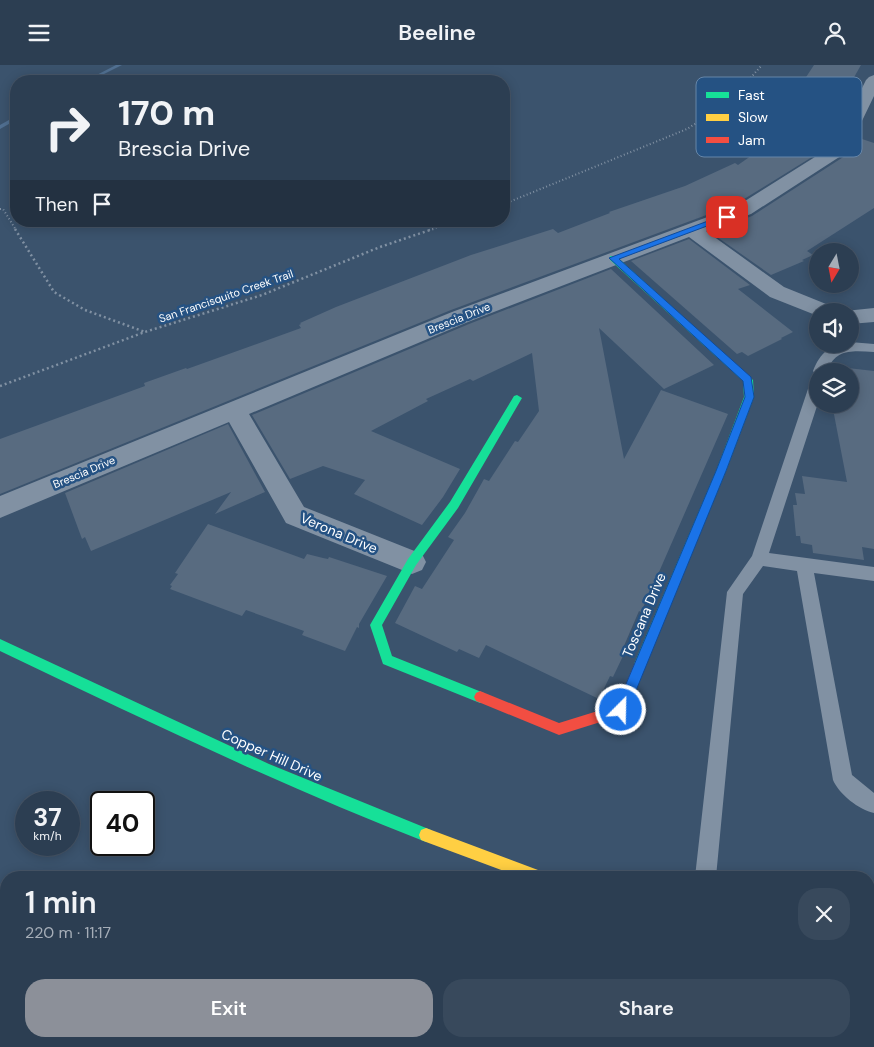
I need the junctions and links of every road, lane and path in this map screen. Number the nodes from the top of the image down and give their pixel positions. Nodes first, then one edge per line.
1 (762, 65) edge
2 (752, 77) edge
3 (874, 80) edge
4 (862, 105) edge
5 (696, 123) edge
6 (828, 157) edge
7 (510, 201) edge
8 (0, 209) edge
9 (10, 219) edge
10 (15, 227) edge
11 (439, 227) edge
12 (692, 230) junction
13 (614, 258) junction
14 (809, 306) edge
15 (874, 315) edge
16 (859, 318) edge
17 (145, 332) junction
18 (874, 348) edge
19 (823, 363) edge
20 (0, 386) edge
21 (517, 398) dead end
22 (809, 407) edge
23 (234, 409) junction
24 (0, 507) edge
25 (759, 559) junction
26 (412, 562) junction
27 (804, 565) junction
28 (874, 574) edge
29 (0, 645) edge
30 (874, 803) edge
31 (522, 871) edge
32 (706, 871) edge

1 - 2 path
3 - 4 street, Brescia Drive
5 - 7 path
6 - 12 street, Brescia Drive
8 - 9 path
10 - 17 path
11 - 17 path, San Francisquito Creek Trail
12 - 13 street, Brescia Drive
12 - 14 street
13 - 23 street, Brescia Drive
13 - 26 street, Toscana Drive
15 - 16 street
17 - 20 path, San Francisquito Creek Trail
18 - 19 lane
21 - 26 street, Toscana Drive
22 - 25 lane
23 - 24 street, Brescia Drive
23 - 26 street, Verona Drive
25 - 27 lane
25 - 32 lane
27 - 28 lane
27 - 30 lane
29 - 31 street, Copper Hill Drive

